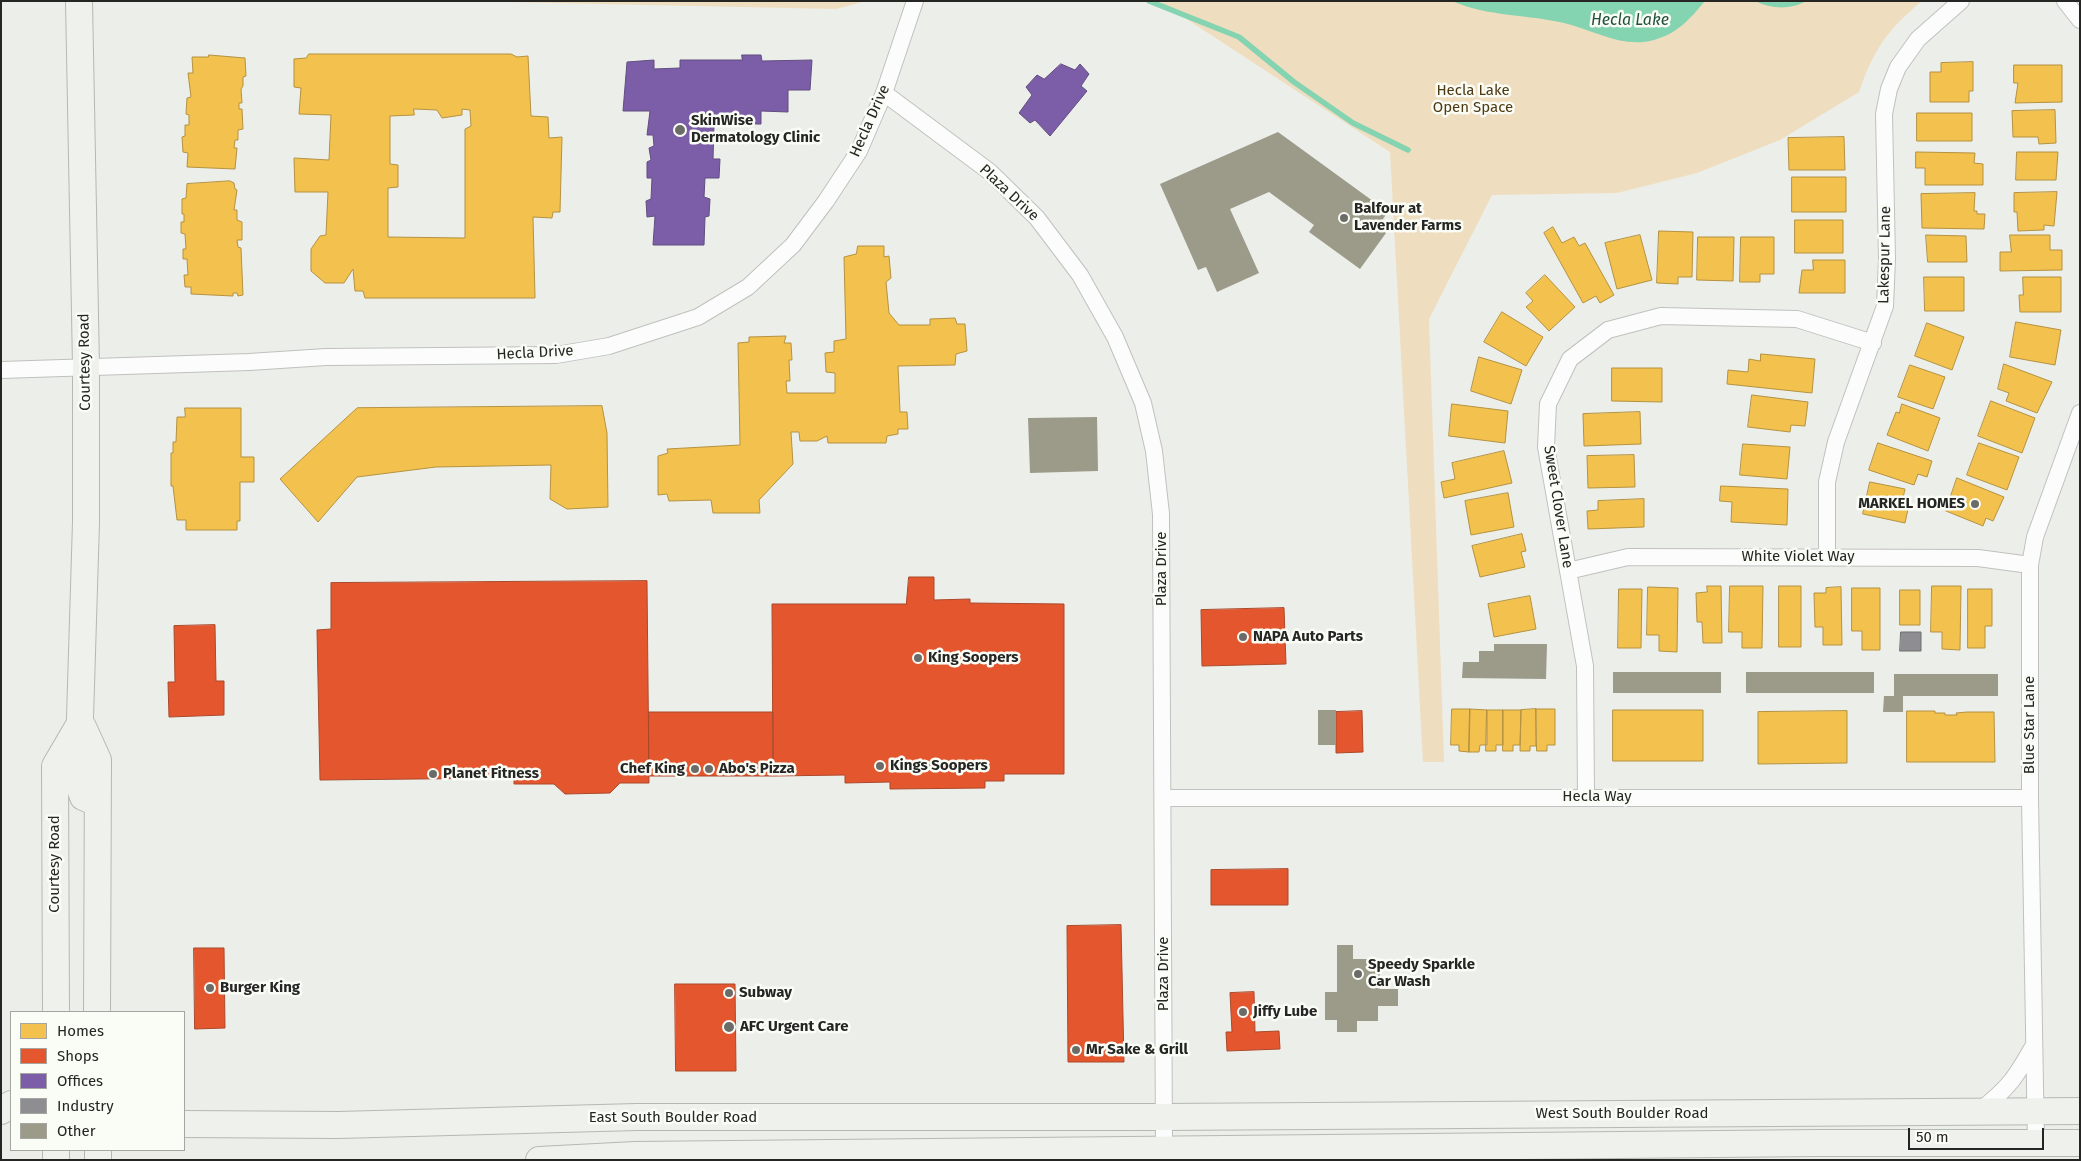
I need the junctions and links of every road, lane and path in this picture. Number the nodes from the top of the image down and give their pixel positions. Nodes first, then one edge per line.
1 (79, 1) edge
2 (915, 1) edge
3 (1961, 1) edge
4 (2065, 1) edge
5 (2080, 20) edge
6 (884, 93) junction
7 (1873, 343) junction
8 (86, 366) junction
9 (1, 370) edge
10 (2080, 413) edge
11 (1827, 558) junction
12 (2030, 565) junction
13 (1568, 571) junction
14 (81, 722) junction
15 (1586, 797) junction
16 (1164, 798) junction
17 (2030, 798) junction
18 (56, 1011) edge
19 (97, 1011) edge
20 (2034, 1045) junction
21 (2036, 1111) junction
22 (2080, 1111) edge
23 (1977, 1112) junction
24 (1163, 1117) junction
25 (185, 1124) edge
26 (2080, 1143) edge
27 (2036, 1144) junction
28 (1164, 1150) junction
29 (539, 1160) edge

1 - 8 main road, Courtesy Road
2 - 6 street, Hecla Drive
3 - 7 street, Lakespur Lane
4 - 5 street
6 - 8 street, Hecla Drive
6 - 16 street, Plaza Drive
7 - 11 street, Lakespur Lane
7 - 13 street, Sweet Clover Lane
8 - 9 street, Hecla Drive
8 - 14 main road, Courtesy Road
10 - 12 street, Blue Star Lane
11 - 12 street, White Violet Way
11 - 13 street, White Violet Way
12 - 17 street, Blue Star Lane
13 - 15 street, Sweet Clover Lane
14 - 18 main road, Courtesy Road
14 - 19 main road
15 - 16 street, Hecla Way
15 - 17 street, Hecla Way
16 - 24 street, Plaza Drive
17 - 20 street, Blue Star Lane
20 - 21 street, Blue Star Lane
20 - 23 street
21 - 22 main road, West South Boulder Road
21 - 23 main road, West South Boulder Road
21 - 27 street, Blue Star Lane
23 - 24 main road, West South Boulder Road
24 - 25 main road, East South Boulder Road
24 - 28 street, Plaza Drive
26 - 27 main road, West South Boulder Road
27 - 28 main road, West South Boulder Road
28 - 29 main road

